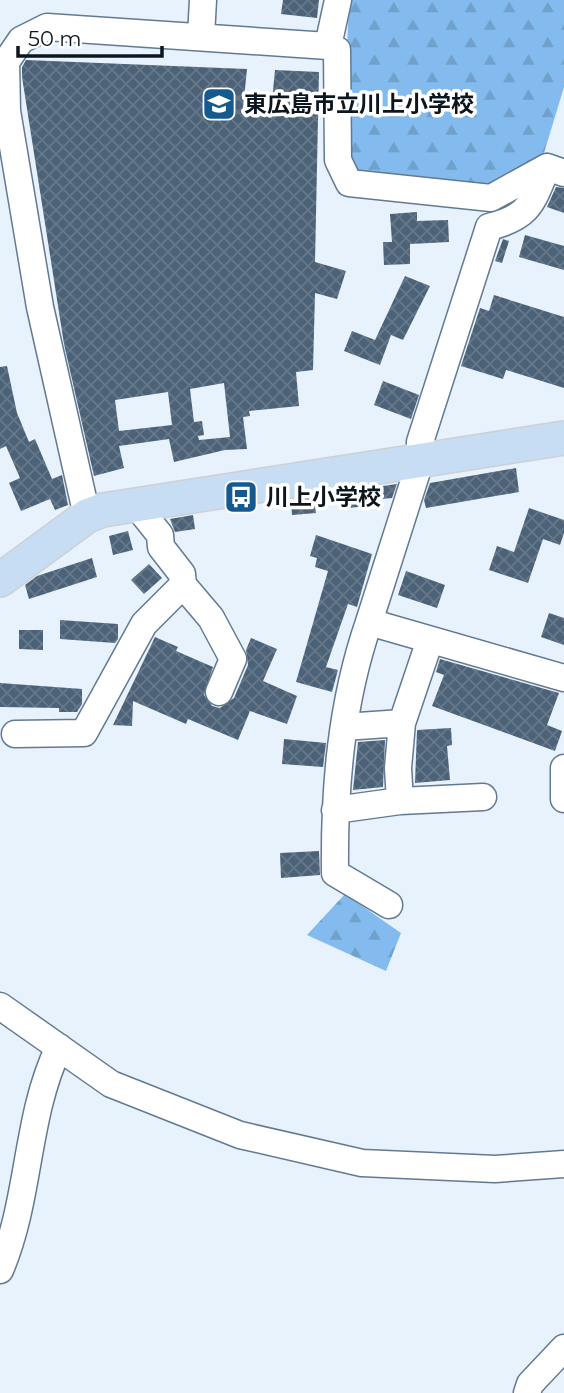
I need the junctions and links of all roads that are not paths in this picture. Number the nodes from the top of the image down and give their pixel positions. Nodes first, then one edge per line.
1 (203, 0) edge
2 (338, 0) edge
3 (201, 36) junction
4 (328, 46) junction
5 (7, 167) edge
6 (555, 170) edge
7 (564, 438) edge
8 (420, 462) junction
9 (136, 505) junction
10 (87, 516) junction
11 (0, 580) edge
12 (183, 586) junction
13 (369, 622) junction
14 (430, 640) junction
15 (564, 678) edge
16 (219, 692) dead end
17 (402, 723) junction
18 (344, 727) junction
19 (15, 734) dead end
20 (564, 768) edge
21 (483, 797) dead end
22 (564, 799) edge
23 (400, 801) junction
24 (335, 810) junction
25 (389, 905) dead end
26 (0, 1006) edge
27 (59, 1047) junction
28 (564, 1164) edge
29 (0, 1270) edge
30 (564, 1348) edge
31 (527, 1393) edge

1 - 3 street
2 - 4 street
3 - 4 street
3 - 5 street
4 - 6 street
5 - 10 street
6 - 8 street
7 - 8 main road
8 - 9 main road
8 - 13 street
9 - 10 main road
9 - 12 street
10 - 11 main road
12 - 16 street
12 - 19 street
13 - 14 street
13 - 18 street
14 - 15 street
14 - 17 street
17 - 18 street
17 - 23 street
18 - 24 street
20 - 22 street
21 - 23 street
23 - 24 street
24 - 25 street
26 - 27 street
27 - 28 street
27 - 29 street
30 - 31 street

